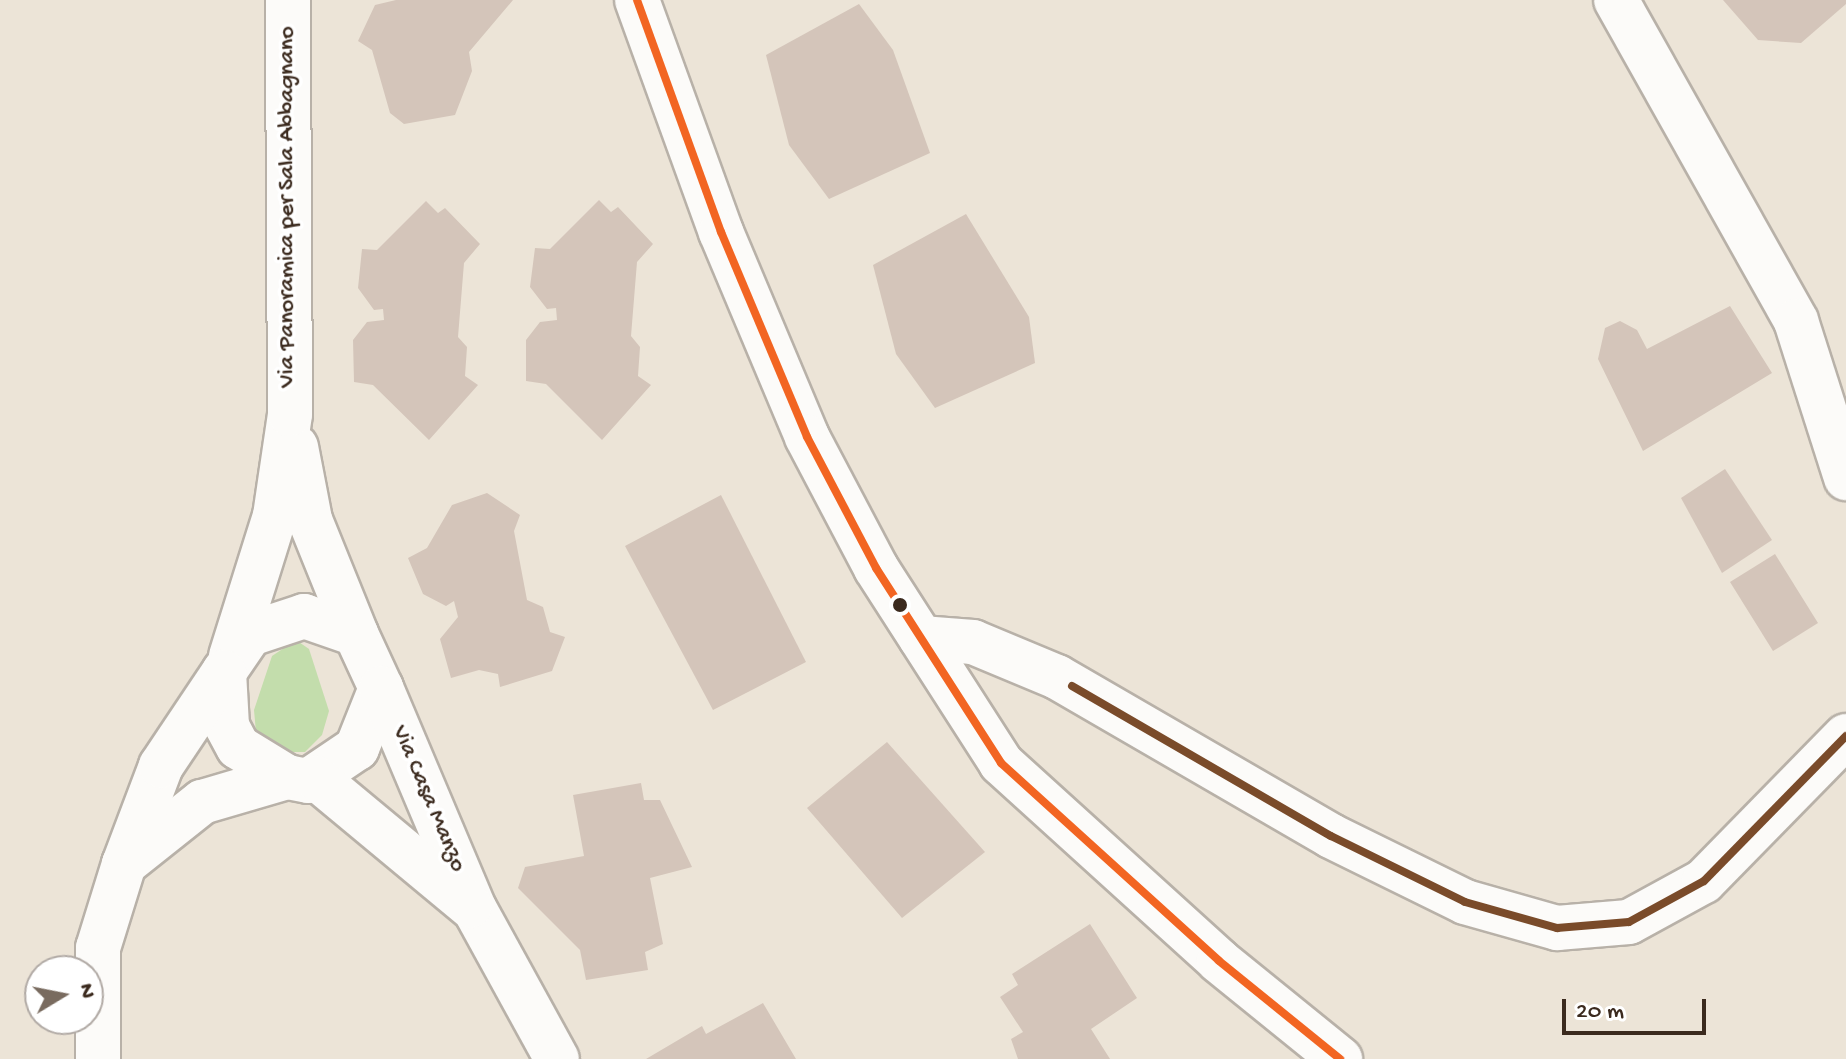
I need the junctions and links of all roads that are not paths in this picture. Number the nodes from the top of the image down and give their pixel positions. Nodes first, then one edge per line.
1 (288, 0) edge
2 (637, 0) edge
3 (1616, 0) edge
4 (290, 414) junction
5 (1846, 478) edge
6 (356, 634) junction
7 (921, 638) junction
8 (228, 664) junction
9 (381, 688) junction
10 (1846, 736) edge
11 (302, 778) junction
12 (124, 864) junction
13 (475, 910) junction
14 (98, 1059) edge
15 (557, 1059) edge
16 (1340, 1059) edge

1 - 4 street, Via Panoramica per Sala Abbagnano
2 - 7 street
3 - 5 street
4 - 6 street, Via Panoramica per Sala Abbagnano
4 - 8 street, Via Panoramica per Sala Abbagnano
6 - 8 street
6 - 9 street
7 - 10 street
7 - 16 street
8 - 11 street
8 - 12 street
9 - 11 street
9 - 13 street, Via Casa Manzo
11 - 12 street
11 - 13 street, Via Casa Manzo
12 - 14 street
13 - 15 street, Via Casa Manzo

